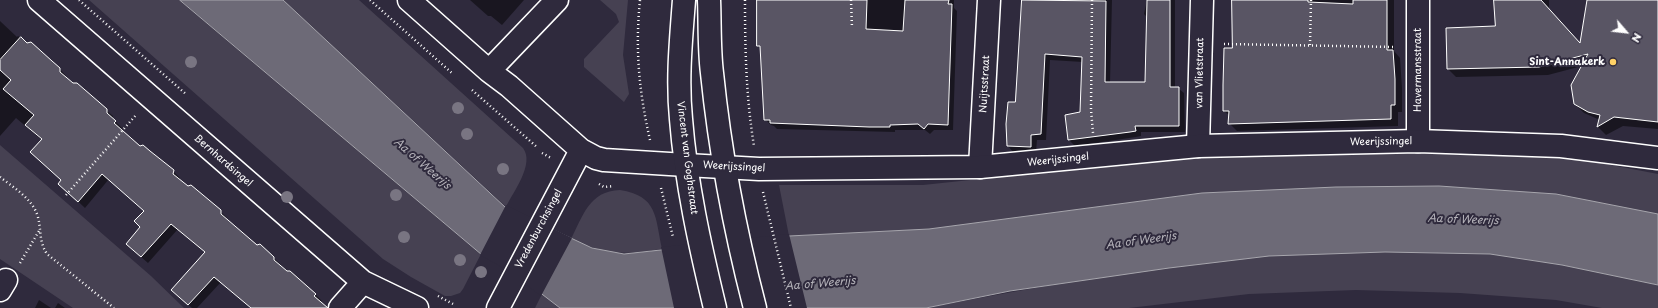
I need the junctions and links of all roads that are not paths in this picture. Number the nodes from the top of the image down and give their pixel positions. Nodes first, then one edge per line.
1 (39, 0) edge
2 (409, 0) edge
3 (557, 0) edge
4 (684, 0) edge
5 (709, 0) edge
6 (989, 0) edge
7 (1202, 0) edge
8 (1418, 0) edge
9 (489, 71) junction
10 (1418, 141) junction
11 (1198, 146) junction
12 (581, 150) junction
13 (1658, 158) edge
14 (686, 165) junction
15 (725, 167) junction
16 (980, 167) junction
17 (363, 282) junction
18 (752, 298) edge
19 (713, 299) edge
20 (340, 308) edge
21 (417, 308) edge
22 (498, 308) edge

1 - 17 street, Bernhardsingel
2 - 9 street, Weerijssingel
3 - 9 street
4 - 14 street, Vincent van Goghstraat
5 - 15 street
6 - 16 street, Nuijtsstraat
7 - 11 street, van Vlietstraat
8 - 10 street, Havermansstraat
9 - 12 street, Weerijssingel
10 - 11 street, Weerijssingel
10 - 13 street, Weerijssingel
11 - 16 street, Weerijssingel
12 - 14 street, Weerijssingel
12 - 22 street, Vredenburchsingel
14 - 15 street, Weerijssingel
14 - 19 street, Vincent van Goghstraat
15 - 16 street, Weerijssingel
15 - 18 street
17 - 20 street
17 - 21 street, Bernhardsingel

